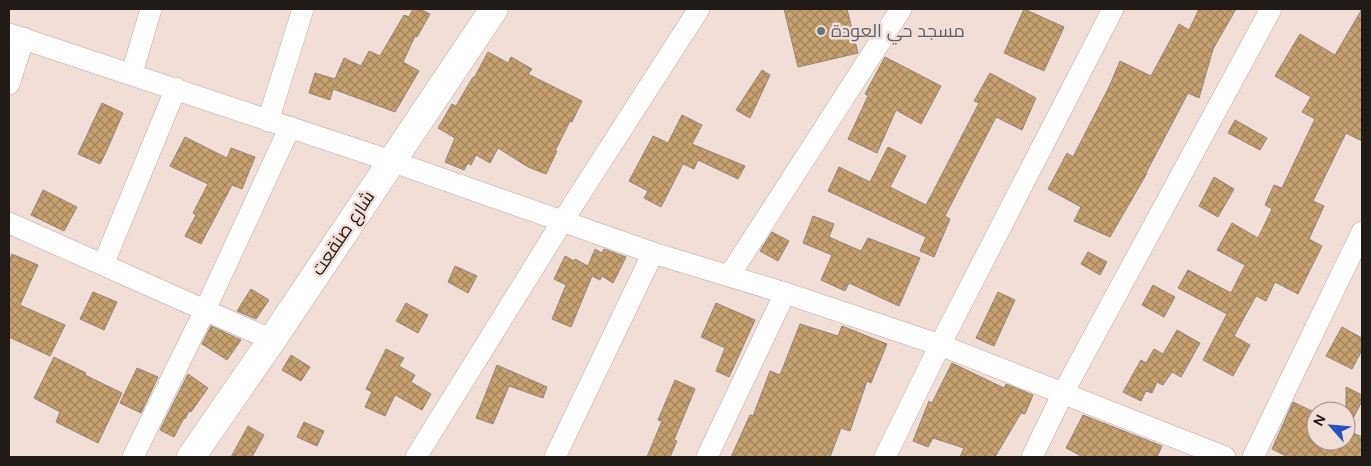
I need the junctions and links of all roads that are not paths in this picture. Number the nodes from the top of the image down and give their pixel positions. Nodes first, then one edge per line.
1 (151, 9) edge
2 (303, 9) edge
3 (494, 9) edge
4 (699, 9) edge
5 (1114, 9) edge
6 (1271, 9) edge
7 (892, 12) edge
8 (16, 36) edge
9 (132, 73) junction
10 (9, 84) edge
11 (176, 88) junction
12 (268, 121) junction
13 (290, 127) junction
14 (390, 161) junction
15 (562, 222) junction
16 (9, 223) edge
17 (1362, 232) edge
18 (653, 253) junction
19 (104, 265) junction
20 (729, 276) junction
21 (785, 293) junction
22 (206, 310) junction
23 (272, 340) junction
24 (940, 345) junction
25 (1063, 394) junction
26 (133, 457) edge
27 (191, 457) edge
28 (416, 457) edge
29 (555, 457) edge
30 (707, 457) edge
31 (884, 457) edge
32 (1032, 457) edge
33 (1225, 457) edge
34 (1253, 457) edge

1 - 9 street
2 - 12 street
3 - 14 street, شارع صنقعت
4 - 15 street
5 - 24 street
6 - 25 street
7 - 20 street
8 - 9 street
8 - 10 street
9 - 11 street
11 - 12 street
11 - 19 street
12 - 13 street
13 - 14 street
13 - 22 street
14 - 15 street
14 - 23 street, شارع صنقعت
15 - 18 street
15 - 28 street
16 - 19 street
17 - 34 street
18 - 20 street
18 - 29 street
19 - 22 street
20 - 21 street
21 - 24 street
21 - 30 street
22 - 23 street
22 - 26 street
23 - 27 street, شارع صنقعت
24 - 25 street
24 - 31 street
25 - 32 street
25 - 33 street

